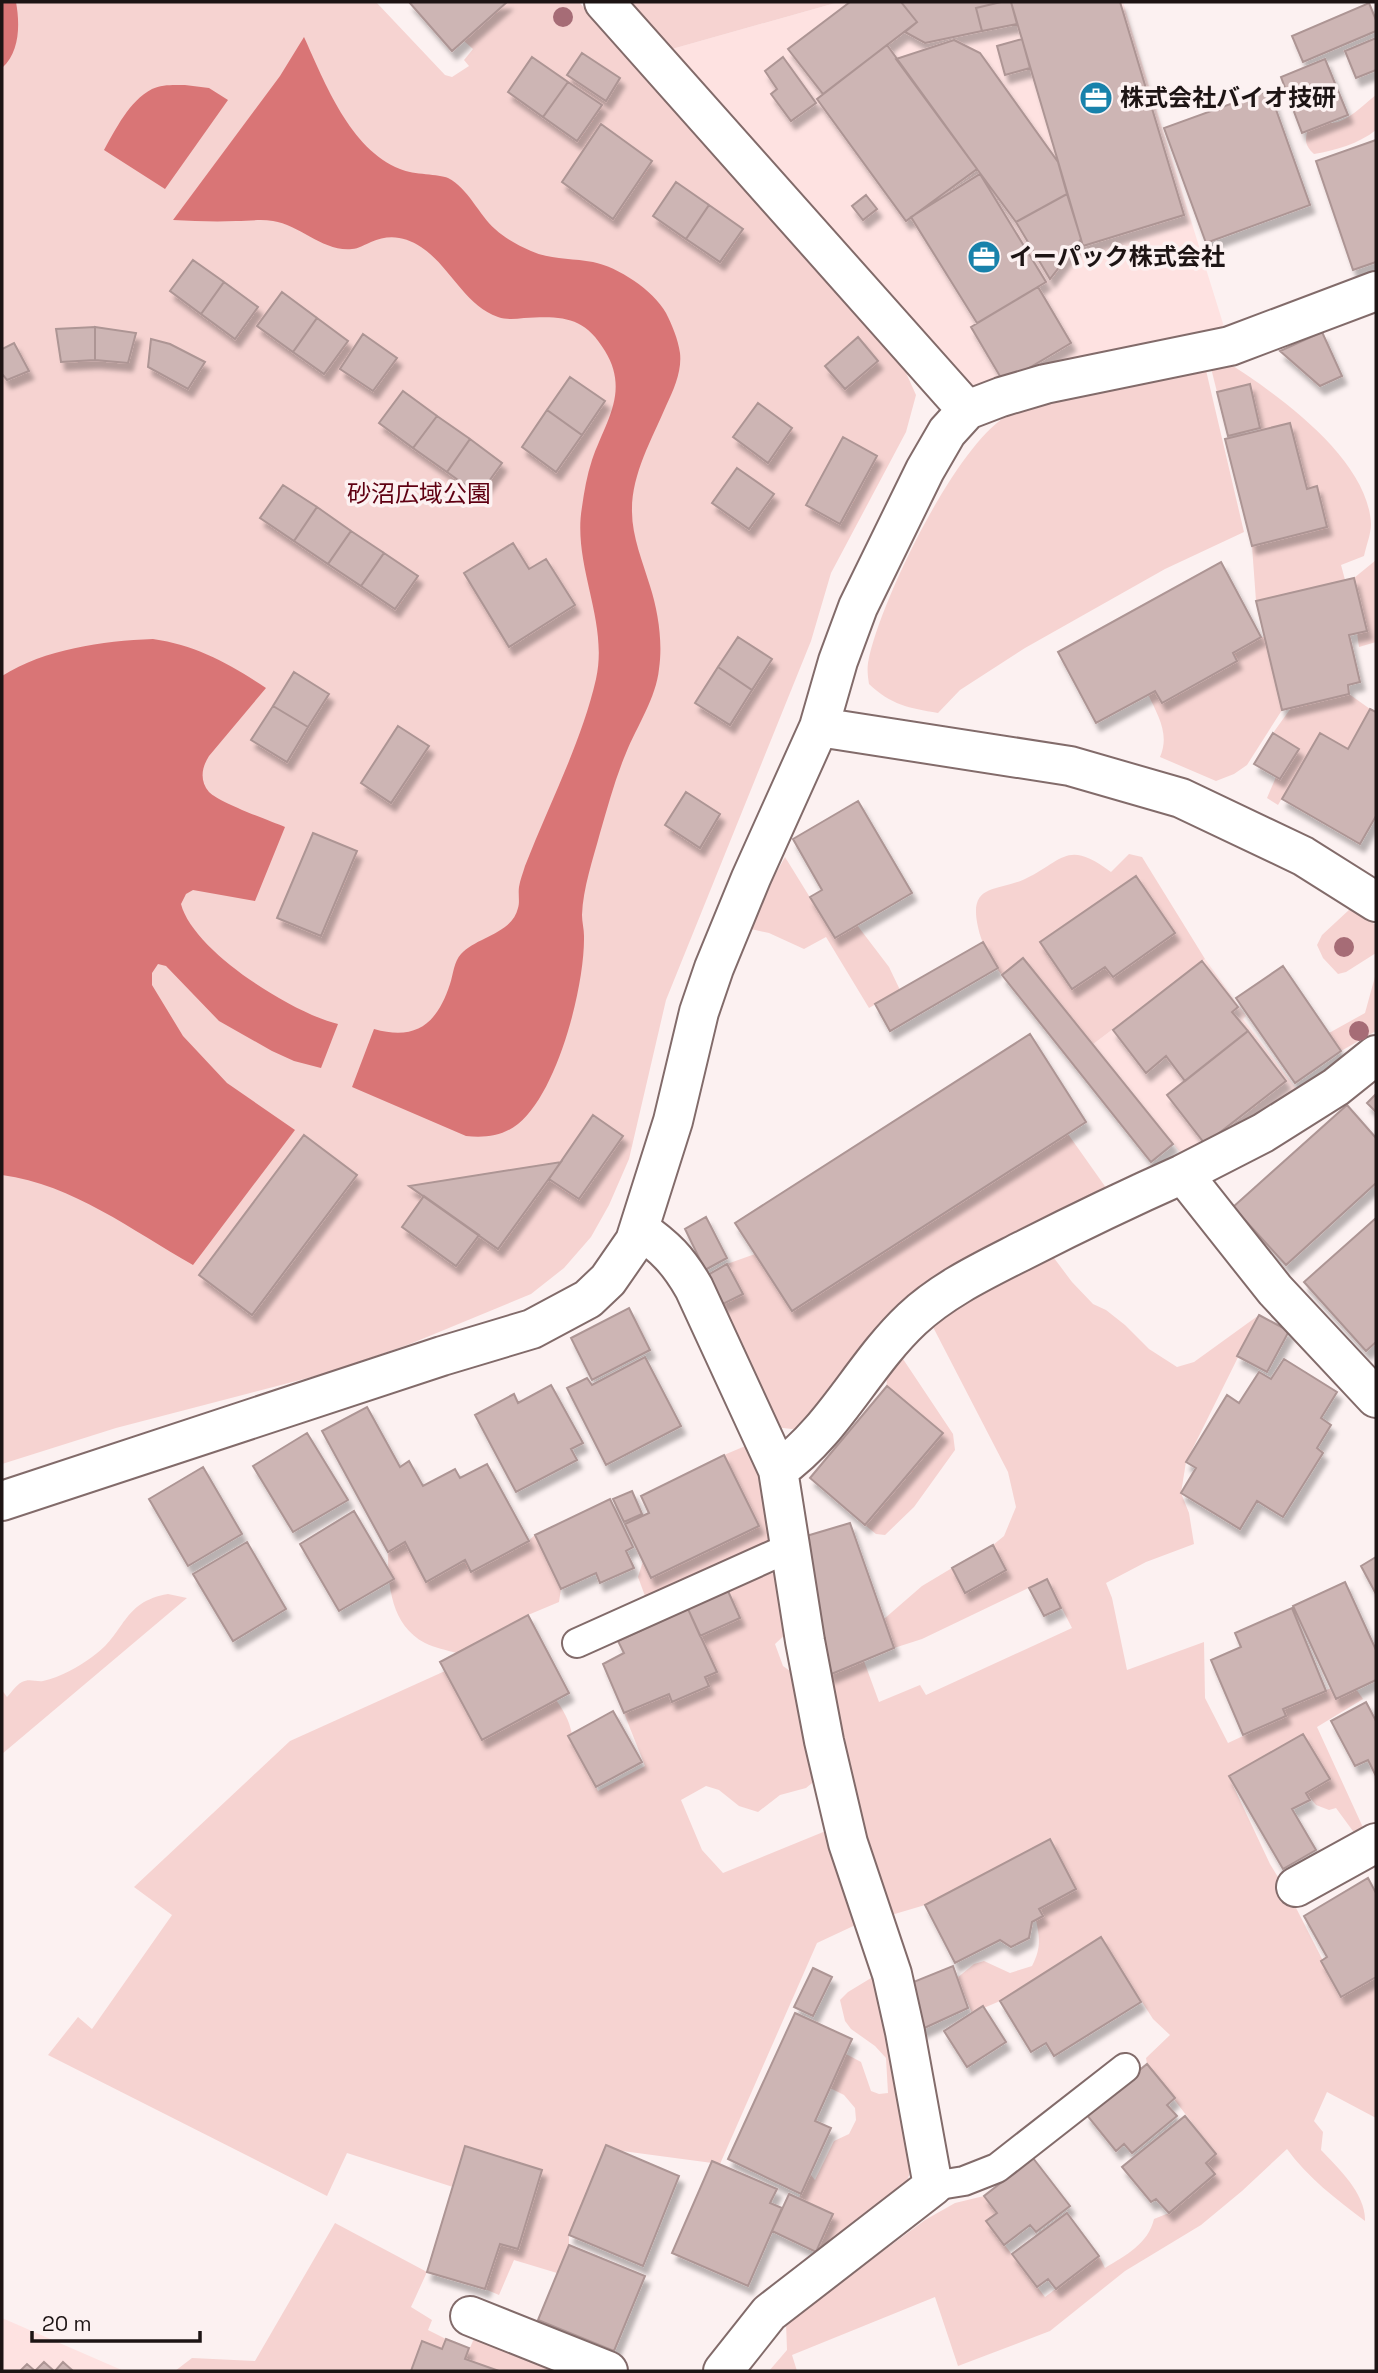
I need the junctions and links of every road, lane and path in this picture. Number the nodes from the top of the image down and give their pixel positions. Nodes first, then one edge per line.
1 (604, 2) edge
2 (1376, 291) edge
3 (967, 410) junction
4 (818, 727) junction
5 (1376, 902) edge
6 (1376, 1055) edge
7 (1183, 1174) junction
8 (639, 1229) junction
9 (1376, 1398) edge
10 (778, 1470) junction
11 (2, 1501) edge
12 (791, 1547) junction
13 (577, 1643) dead end
14 (1376, 1843) edge
15 (1296, 1887) dead end
16 (1125, 2068) dead end
17 (933, 2186) junction
18 (470, 2316) dead end
19 (608, 2371) edge
20 (723, 2371) edge

1 - 3 street
2 - 3 street
3 - 4 street
4 - 5 street
4 - 8 street
6 - 7 street
7 - 9 street
7 - 10 street
8 - 10 street
8 - 11 street
10 - 12 street
12 - 13 lane
12 - 17 street
14 - 15 street
16 - 17 lane
17 - 20 street
18 - 19 street

